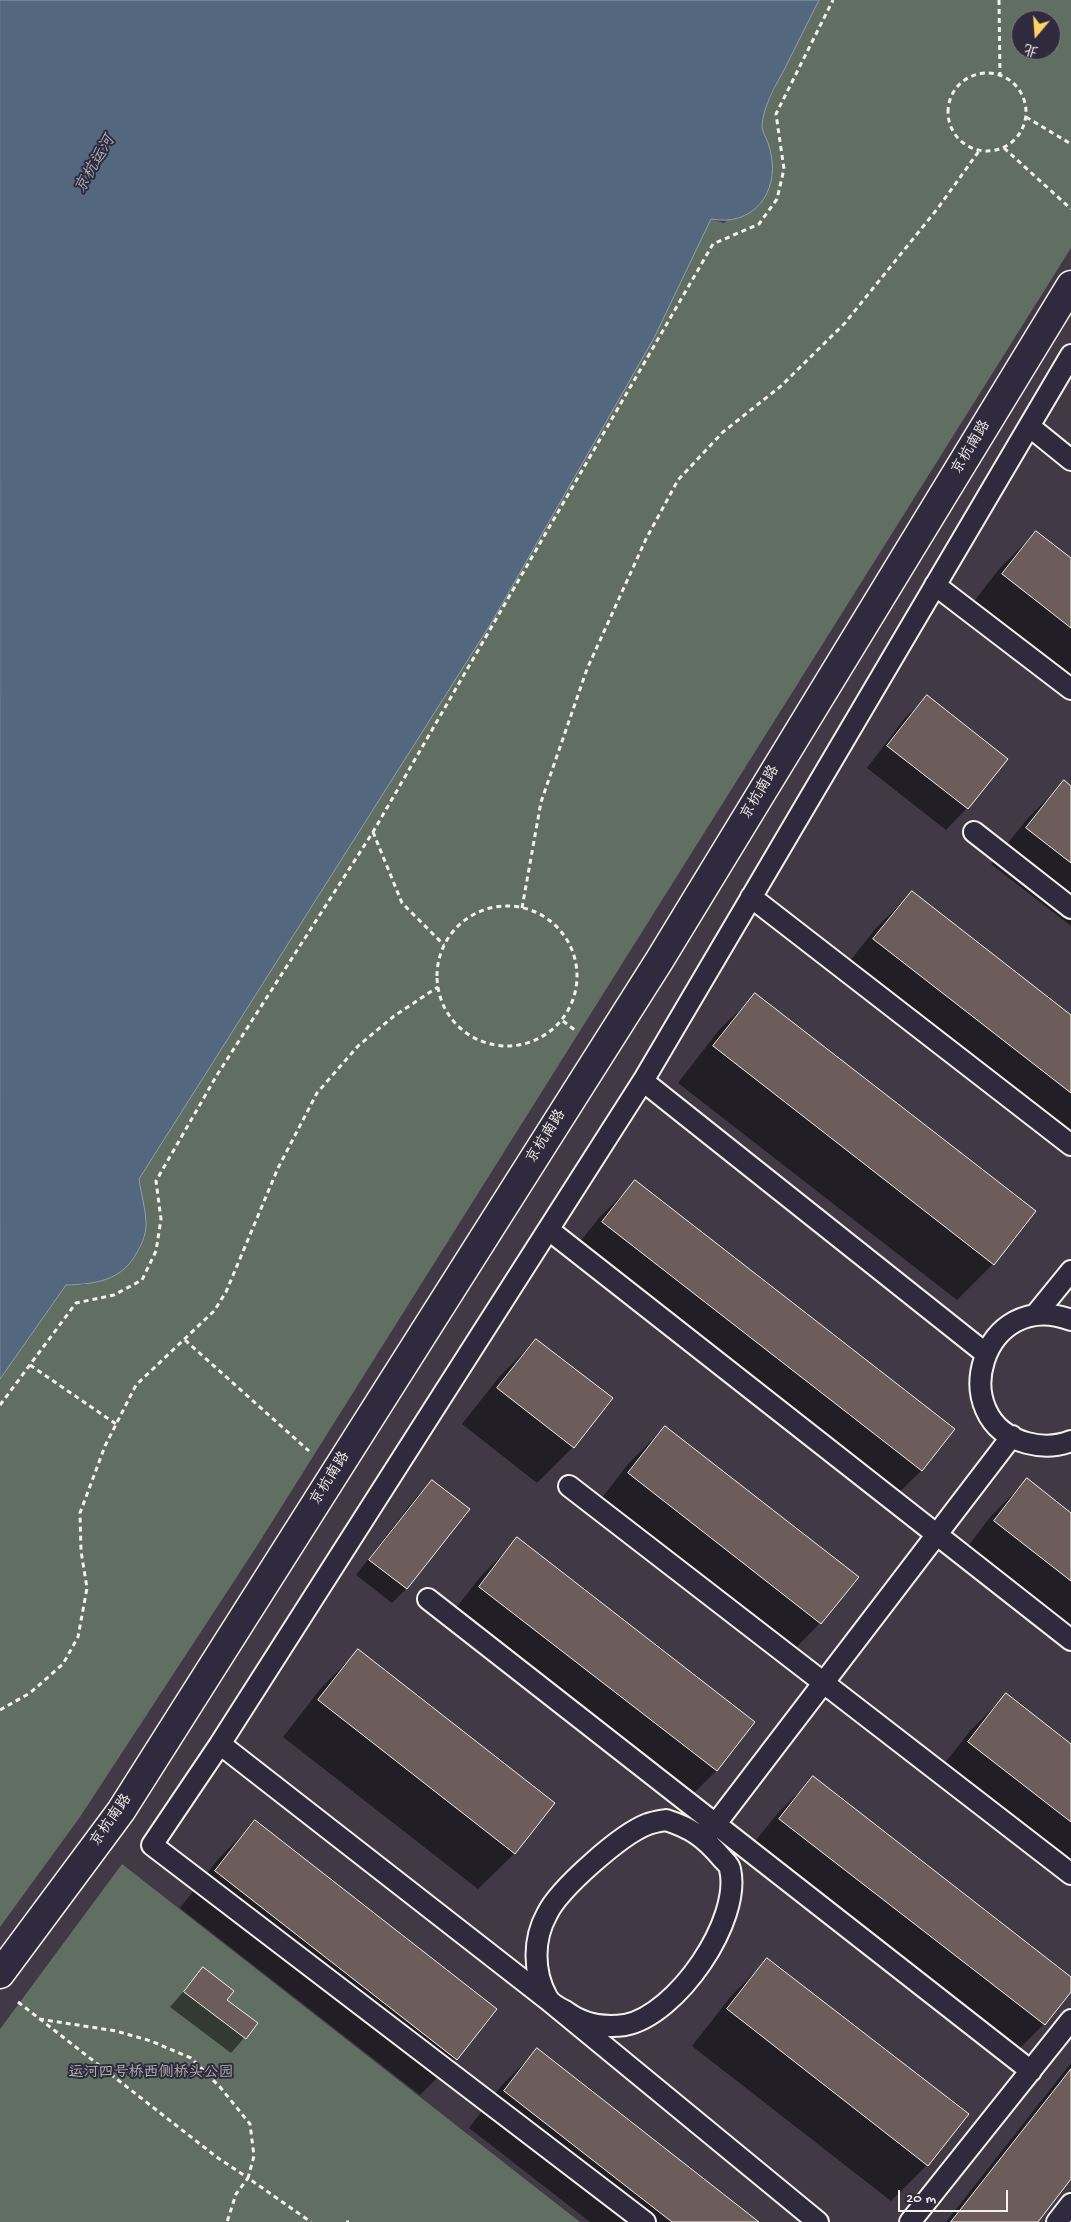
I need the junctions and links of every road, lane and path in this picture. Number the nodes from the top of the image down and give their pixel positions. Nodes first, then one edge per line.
1 (833, 0) edge
2 (999, 0) edge
3 (1000, 75) junction
4 (1026, 117) junction
5 (1071, 144) edge
6 (1004, 148) junction
7 (979, 151) junction
8 (1071, 209) edge
9 (1071, 285) edge
10 (1071, 355) edge
11 (1029, 426) junction
12 (1071, 460) edge
13 (935, 585) junction
14 (1071, 689) edge
15 (373, 832) junction
16 (974, 832) dead end
17 (751, 897) junction
18 (522, 908) junction
19 (1071, 908) edge
20 (444, 945) junction
21 (438, 987) junction
22 (643, 1081) junction
23 (1071, 1145) edge
24 (549, 1230) junction
25 (1071, 1271) edge
26 (1036, 1314) junction
27 (1071, 1320) edge
28 (185, 1340) junction
29 (985, 1353) junction
30 (30, 1365) junction
31 (0, 1405) edge
32 (116, 1424) junction
33 (1012, 1436) junction
34 (1071, 1441) edge
35 (334, 1474) junction
36 (569, 1486) dead end
37 (937, 1535) junction
38 (428, 1599) dead end
39 (1071, 1640) edge
40 (824, 1683) junction
41 (0, 1710) edge
42 (220, 1744) junction
43 (710, 1831) junction
44 (1071, 1874) edge
45 (0, 1974) edge
46 (13, 1998) dead end
47 (548, 1999) junction
48 (39, 2018) junction
49 (1071, 2020) edge
50 (1031, 2071) junction
51 (248, 2178) junction
52 (1071, 2204) edge
53 (227, 2222) edge
54 (311, 2222) edge
55 (646, 2222) edge
56 (818, 2222) edge
57 (910, 2222) edge
58 (1057, 2222) edge

1 - 15 path
2 - 3 path
3 - 4 path
3 - 7 path
4 - 5 path
4 - 6 path
6 - 7 path
6 - 8 path
7 - 18 path
9 - 35 street, 京杭南路
10 - 11 lane
11 - 12 lane
11 - 13 lane
13 - 14 lane
13 - 17 lane
15 - 20 path
15 - 30 path
16 - 19 lane
17 - 22 lane
17 - 23 lane
18 - 20 path
18 - 21 path
20 - 21 path
21 - 28 path
22 - 24 lane
22 - 29 lane
24 - 37 lane
24 - 42 lane
25 - 26 lane
26 - 27 lane
26 - 29 lane
28 - 32 path
28 - 35 path
29 - 33 lane
30 - 31 path
30 - 32 path
32 - 41 path
33 - 34 lane
33 - 37 lane
35 - 45 street, 京杭南路
36 - 40 lane
37 - 39 lane
37 - 40 lane
38 - 43 lane
40 - 43 lane
40 - 44 lane
42 - 47 lane
42 - 55 lane
43 - 47 lane
43 - 47 lane
43 - 50 lane
46 - 48 path
47 - 56 lane
48 - 51 path
48 - 51 path
49 - 50 lane
50 - 57 lane
51 - 53 path
51 - 54 path
52 - 58 lane

